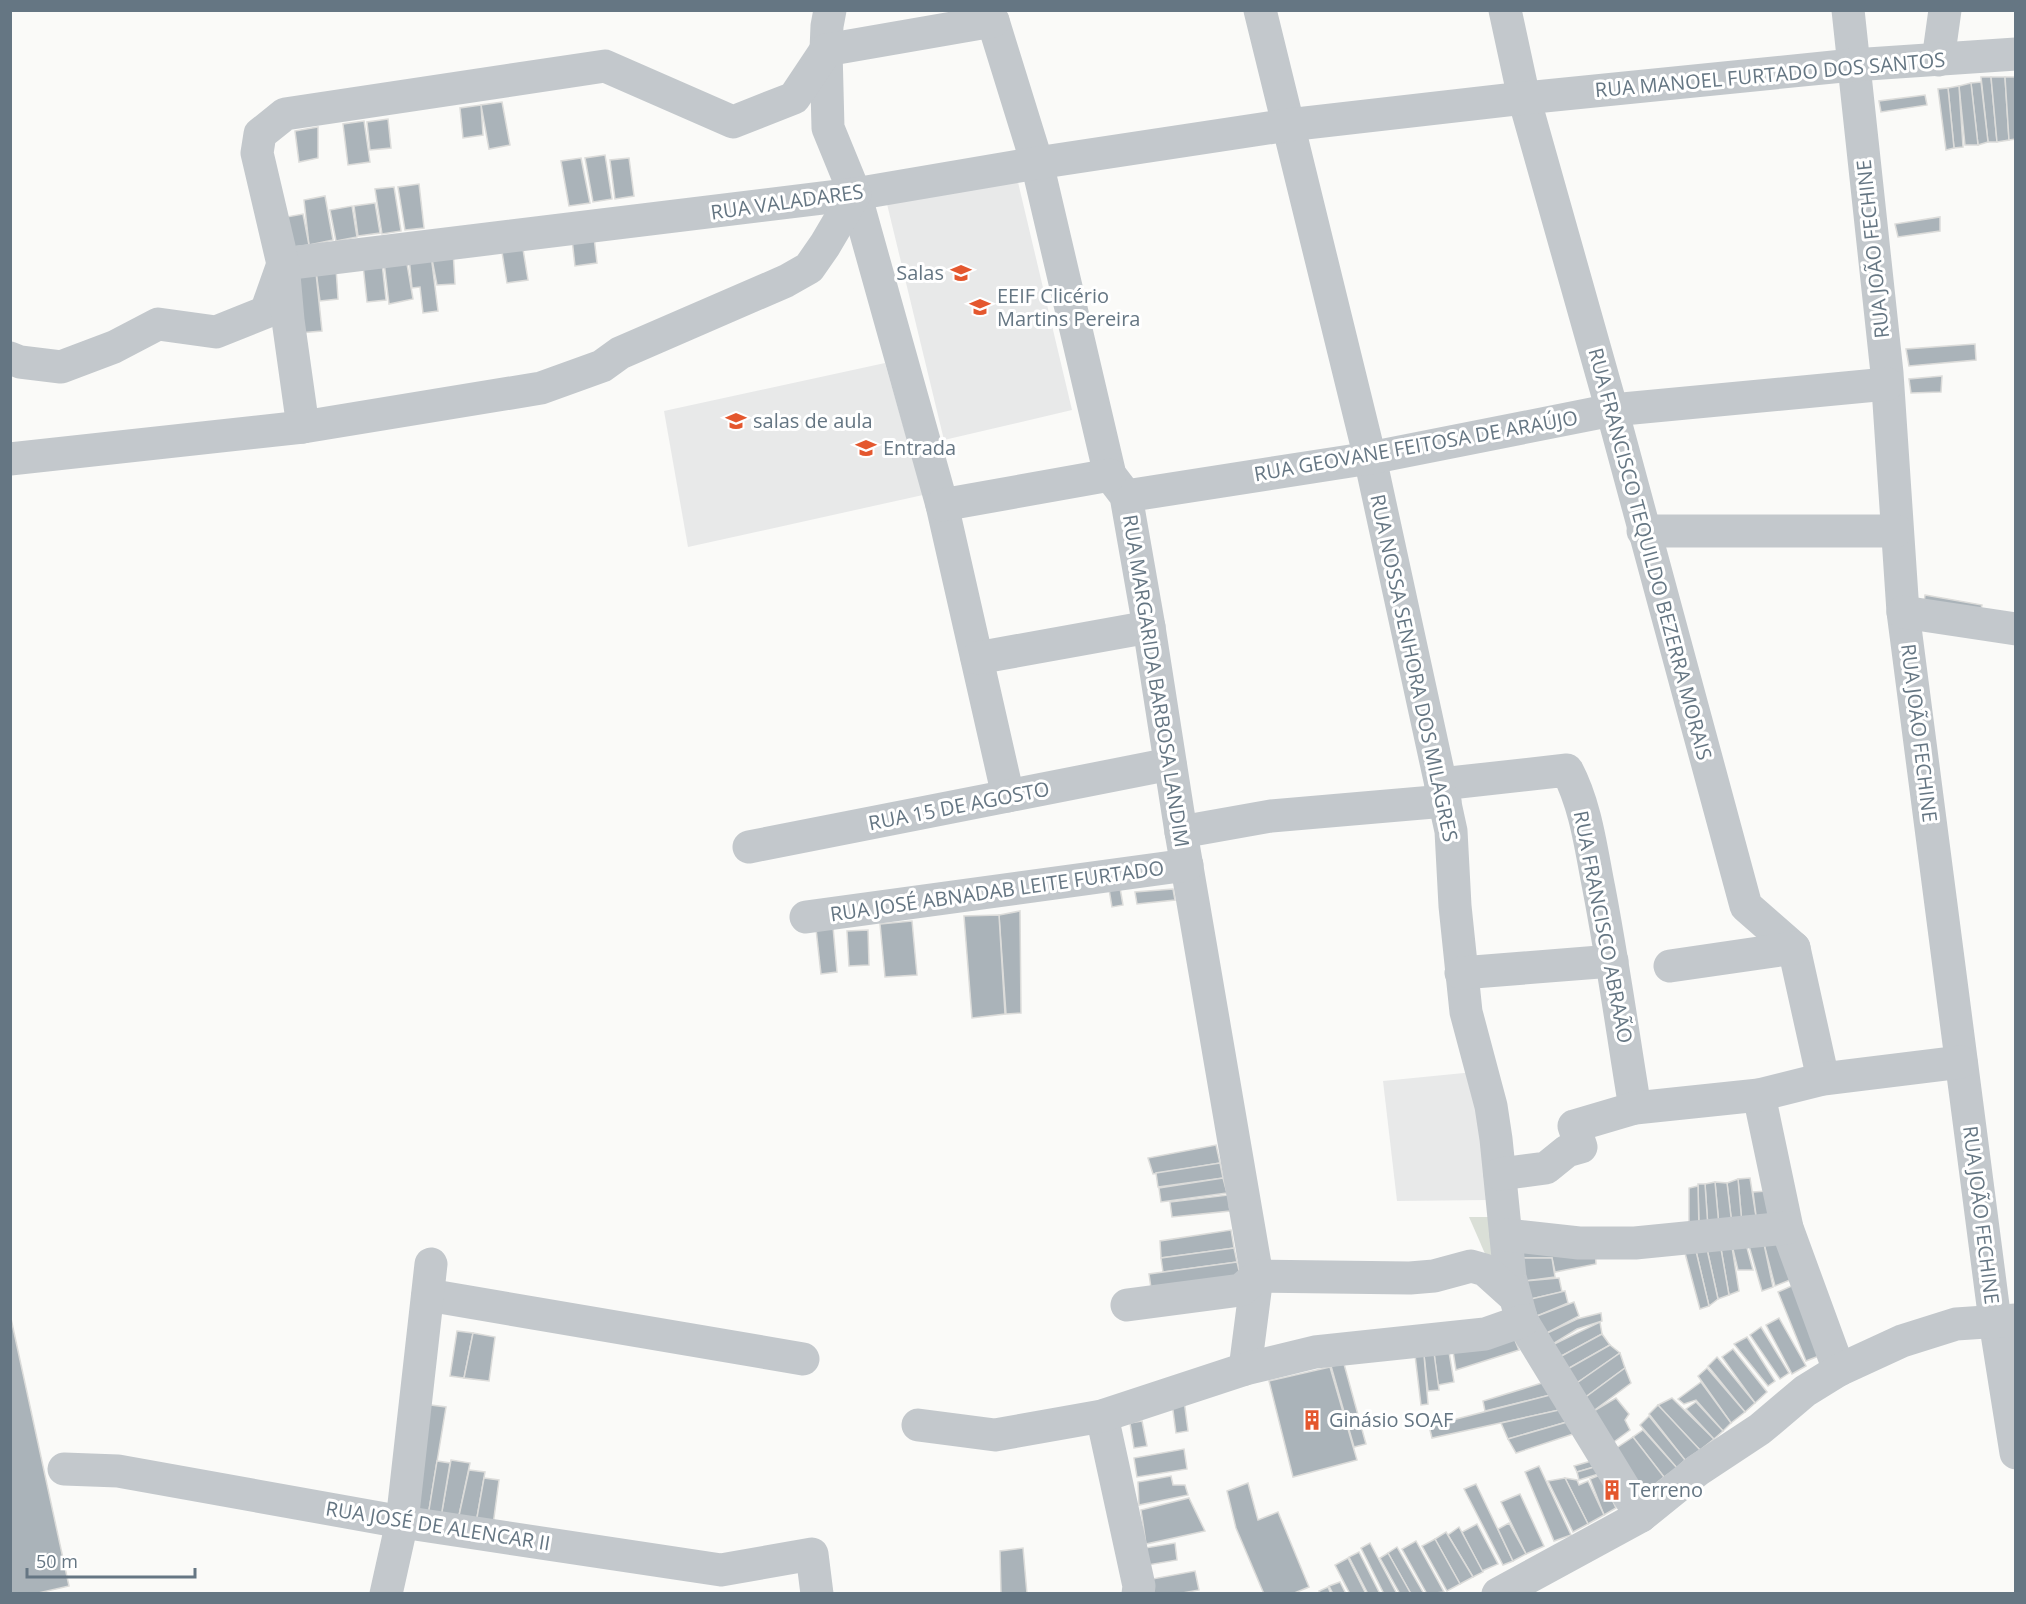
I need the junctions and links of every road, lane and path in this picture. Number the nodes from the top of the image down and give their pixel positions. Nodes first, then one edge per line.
1 (830, 10) edge
2 (1260, 10) edge
3 (1505, 10) edge
4 (1848, 10) edge
5 (1945, 10) edge
6 (989, 16) edge
7 (826, 50) junction
8 (2016, 54) edge
9 (1938, 60) junction
10 (1853, 65) junction
11 (1524, 98) junction
12 (1288, 125) junction
13 (1036, 163) junction
14 (855, 194) junction
15 (283, 264) junction
16 (10, 358) edge
17 (1887, 384) junction
18 (1612, 410) junction
19 (303, 428) junction
20 (1370, 458) junction
21 (10, 459) edge
22 (1118, 485) junction
23 (942, 505) junction
24 (1644, 531) junction
25 (1896, 531) junction
26 (1903, 612) junction
27 (1149, 627) junction
28 (2016, 629) edge
29 (976, 658) junction
30 (1170, 764) junction
31 (1443, 793) junction
32 (1008, 796) junction
33 (1181, 832) junction
34 (749, 847) dead end
35 (1187, 865) junction
36 (806, 917) dead end
37 (1794, 948) junction
38 (1612, 961) junction
39 (1670, 966) dead end
40 (1461, 974) junction
41 (1961, 1062) junction
42 (1824, 1078) junction
43 (1759, 1095) junction
44 (1635, 1108) junction
45 (1500, 1174) junction
46 (1787, 1228) junction
47 (1506, 1235) junction
48 (1257, 1276) junction
49 (1127, 1305) dead end
50 (1519, 1309) junction
51 (2005, 1320) edge
52 (803, 1359) dead end
53 (1245, 1369) junction
54 (1839, 1370) junction
55 (1102, 1416) junction
56 (918, 1425) dead end
57 (2016, 1453) edge
58 (64, 1470) dead end
59 (1641, 1516) junction
60 (402, 1522) junction
61 (386, 1593) edge
62 (817, 1593) edge
63 (1138, 1593) edge
64 (1498, 1593) edge

1 - 7 street
2 - 12 street, RUA NOSSA SENHORA DOS MILAGRES
3 - 11 street, RUA FRANCISCO TEQUILDO BEZERRA MORAIS
4 - 10 street, RUA JOÃO FECHINE
5 - 9 street
6 - 7 street
6 - 13 street, RUA MARGARIDA BARBOSA LANDIM
7 - 14 street
7 - 15 street
8 - 9 street, RUA MANOEL FURTADO DOS SANTOS
9 - 10 street, RUA MANOEL FURTADO DOS SANTOS
10 - 11 street, RUA MANOEL FURTADO DOS SANTOS
10 - 17 street, RUA JOÃO FECHINE
11 - 12 street, RUA MANOEL FURTADO DOS SANTOS
11 - 18 street, RUA FRANCISCO TEQUILDO BEZERRA MORAIS
12 - 13 street, RUA VALADARES
12 - 20 street, RUA NOSSA SENHORA DOS MILAGRES
13 - 14 street, RUA VALADARES
13 - 22 street, RUA MARGARIDA BARBOSA LANDIM
14 - 15 street, RUA VALADARES
14 - 19 street
14 - 23 street
15 - 16 street
15 - 19 street
17 - 18 street, RUA GEOVANE FEITOSA DE ARAÚJO
17 - 25 street, RUA JOÃO FECHINE
18 - 20 street, RUA GEOVANE FEITOSA DE ARAÚJO
18 - 24 street, RUA FRANCISCO TEQUILDO BEZERRA MORAIS
19 - 21 street
20 - 22 street, RUA GEOVANE FEITOSA DE ARAÚJO
20 - 31 street, RUA NOSSA SENHORA DOS MILAGRES
22 - 23 street, RUA GEOVANE FEITOSA DE ARAÚJO
22 - 27 street, RUA MARGARIDA BARBOSA LANDIM
23 - 29 street
24 - 25 street
24 - 37 street, RUA FRANCISCO TEQUILDO BEZERRA MORAIS
25 - 26 street, RUA JOÃO FECHINE
26 - 28 street
26 - 41 street, RUA JOÃO FECHINE
27 - 29 street
27 - 30 street, RUA MARGARIDA BARBOSA LANDIM
29 - 32 street
30 - 32 street, RUA 15 DE AGOSTO
30 - 33 street, RUA MARGARIDA BARBOSA LANDIM
31 - 33 street
31 - 38 street, RUA FRANCISCO ABRAÃO
31 - 40 street, RUA NOSSA SENHORA DOS MILAGRES
32 - 34 street, RUA 15 DE AGOSTO
33 - 35 street, RUA MARGARIDA BARBOSA LANDIM
35 - 36 street, RUA JOSÉ ABNADAB LEITE FURTADO
35 - 48 street, RUA MARGARIDA BARBOSA LANDIM
37 - 39 street
37 - 42 street
38 - 40 street
38 - 44 street, RUA FRANCISCO ABRAÃO
40 - 45 street, RUA NOSSA SENHORA DOS MILAGRES
41 - 42 street
41 - 51 street, RUA JOÃO FECHINE
42 - 43 street
43 - 44 street
43 - 46 street
44 - 45 street
45 - 47 street, RUA NOSSA SENHORA DOS MILAGRES
46 - 47 street
46 - 54 street
47 - 50 street, RUA NOSSA SENHORA DOS MILAGRES
48 - 49 street
48 - 50 street
48 - 53 street, RUA MARGARIDA BARBOSA LANDIM
50 - 53 street
50 - 59 street, RUA NOSSA SENHORA DOS MILAGRES
51 - 54 street
51 - 57 street, RUA JOÃO FECHINE
52 - 60 street
53 - 55 street
54 - 59 street
55 - 56 street
55 - 63 street
58 - 60 street, RUA JOSÉ DE ALENCAR II
59 - 64 street
60 - 61 street
60 - 62 street, RUA JOSÉ DE ALENCAR II

